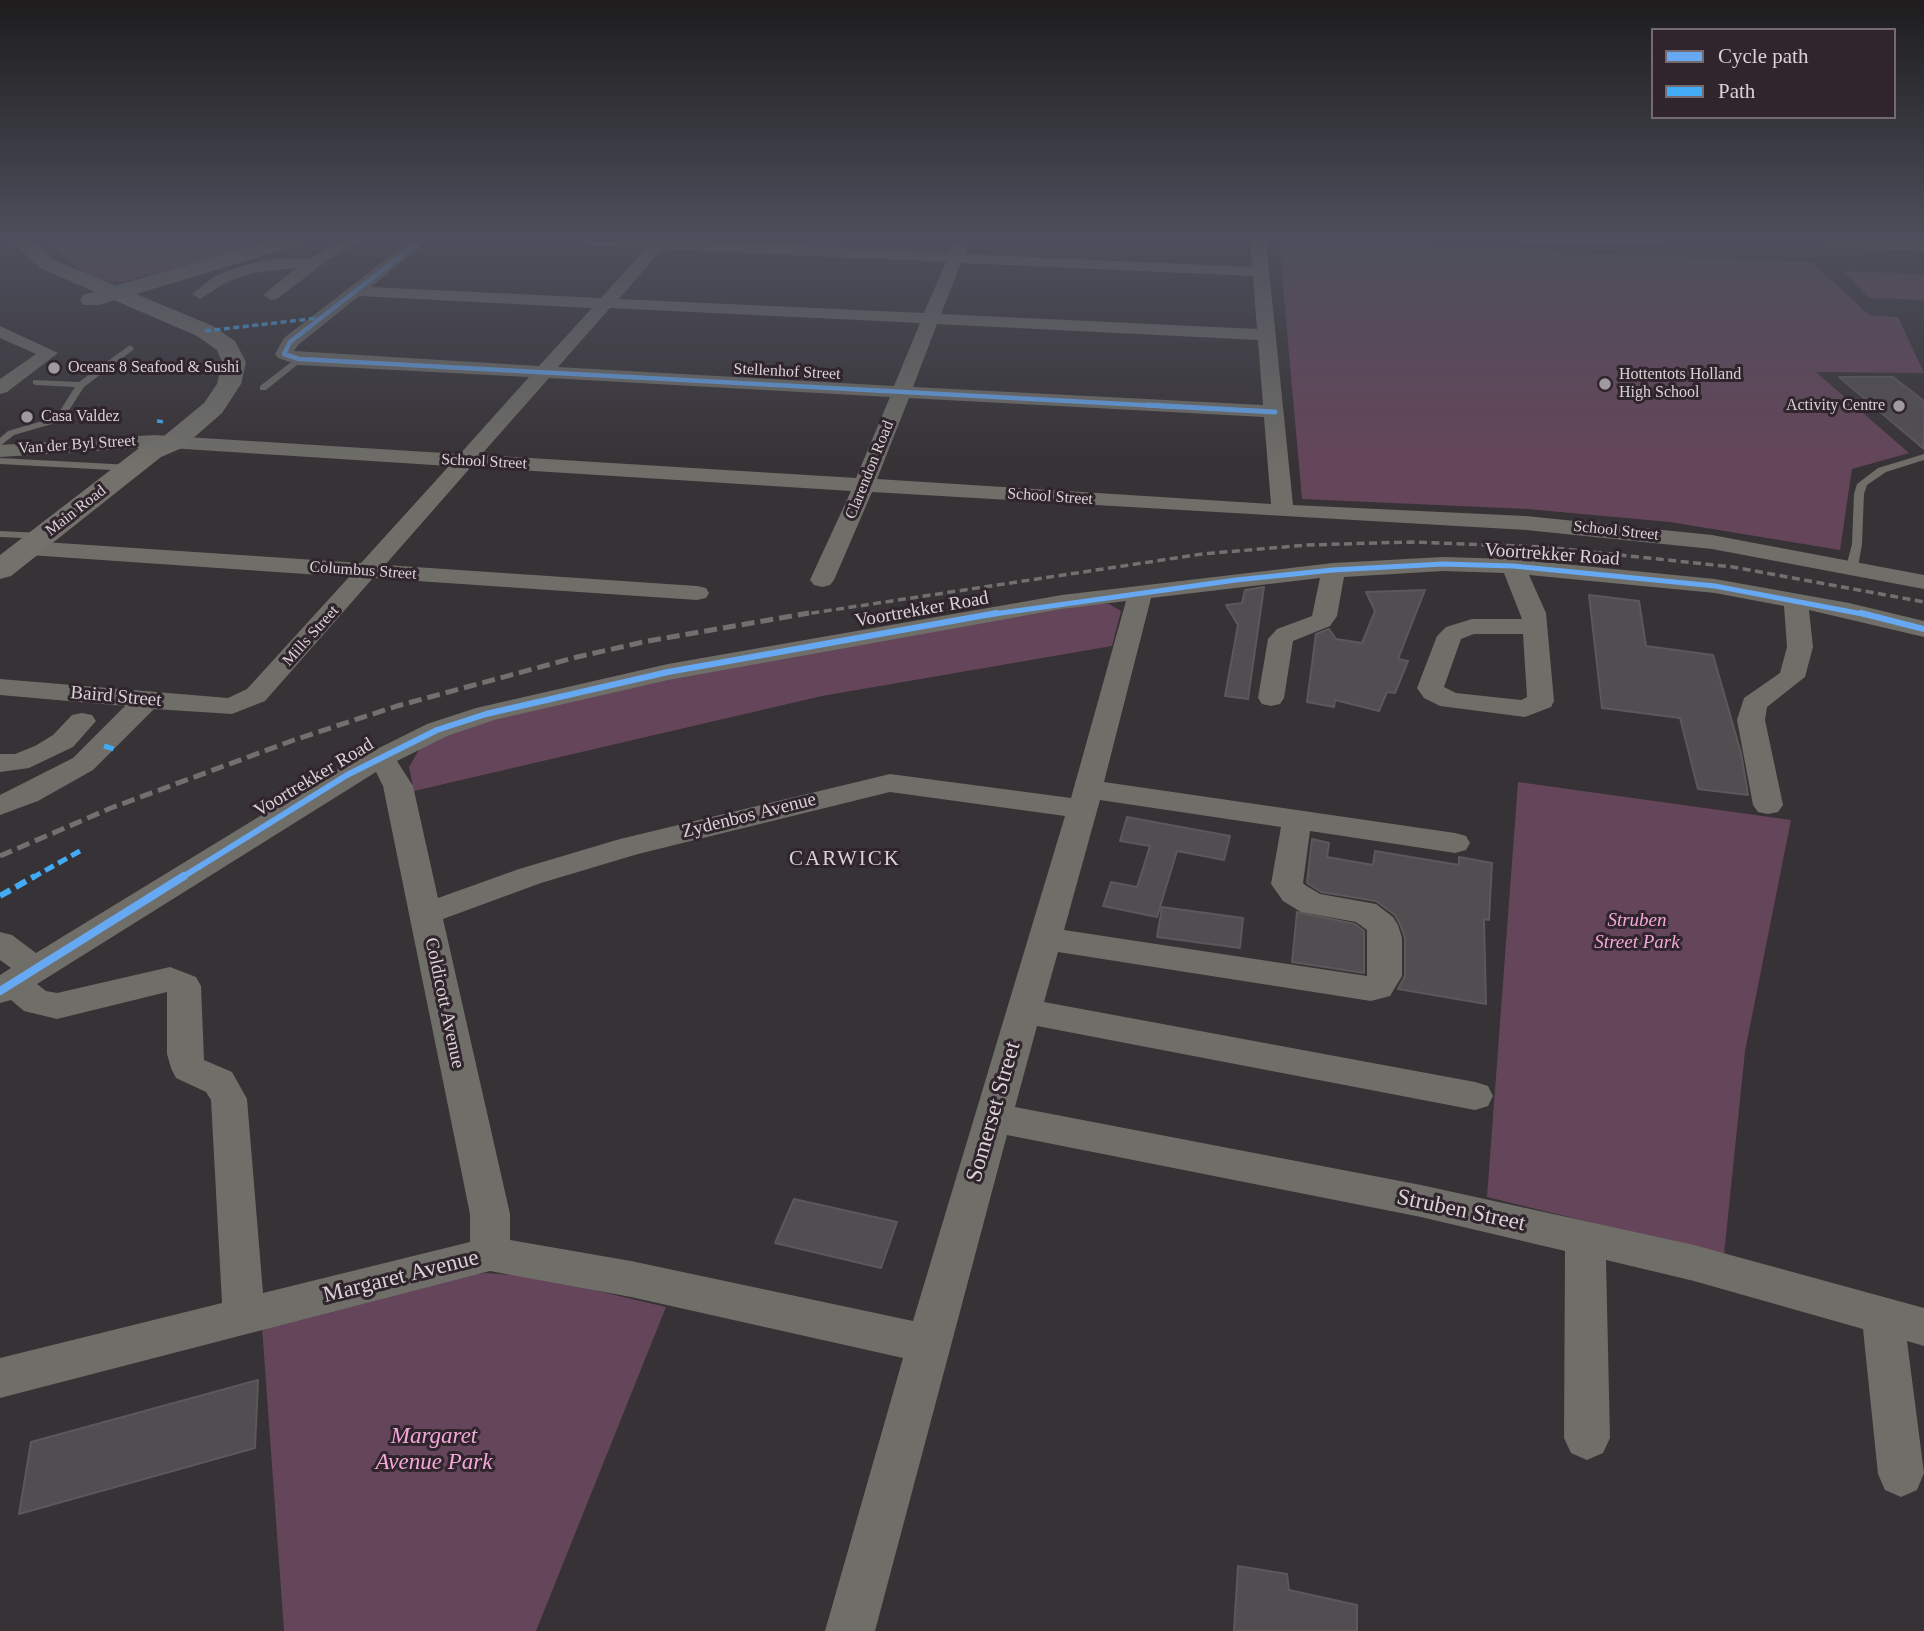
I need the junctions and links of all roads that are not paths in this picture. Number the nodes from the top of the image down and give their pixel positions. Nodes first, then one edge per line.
1 (130, 317) edge
2 (173, 317) edge
3 (324, 317) edge
4 (594, 317) edge
5 (894, 317) edge
6 (1266, 317) edge
7 (932, 319) junction
8 (0, 331) edge
9 (1267, 335) junction
10 (130, 348) dead end
11 (299, 359) junction
12 (544, 373) junction
13 (36, 382) dead end
14 (81, 385) junction
15 (0, 388) edge
16 (263, 388) dead end
17 (901, 392) junction
18 (1275, 412) junction
19 (0, 443) edge
20 (152, 450) junction
21 (0, 451) edge
22 (1924, 457) edge
23 (0, 461) edge
24 (466, 461) junction
25 (864, 485) junction
26 (1283, 511) junction
27 (0, 534) edge
28 (36, 542) junction
29 (1513, 566) junction
30 (1852, 568) junction
31 (0, 570) edge
32 (1333, 570) junction
33 (368, 572) junction
34 (822, 580) dead end
35 (1924, 582) edge
36 (697, 593) dead end
37 (1140, 594) junction
38 (1796, 600) junction
39 (1535, 626) junction
40 (1924, 629) edge
41 (0, 688) edge
42 (1271, 698) dead end
43 (148, 699) junction
44 (232, 706) joint
45 (82, 721) dead end
46 (378, 758) junction
47 (0, 763) edge
48 (1085, 799) junction
49 (1768, 805) dead end
50 (0, 806) edge
51 (1297, 820) junction
52 (1455, 843) dead end
53 (425, 914) junction
54 (1044, 938) junction
55 (0, 943) edge
56 (16, 981) edge
57 (1023, 1011) junction
58 (1475, 1096) dead end
59 (993, 1118) junction
60 (1585, 1238) junction
61 (490, 1254) junction
62 (1883, 1315) junction
63 (244, 1316) junction
64 (1924, 1327) edge
65 (928, 1344) junction
66 (0, 1378) edge
67 (1587, 1438) dead end
68 (1901, 1474) dead end
69 (850, 1631) edge

1 - 20 main road, Main Road
2 - 20 main road, Main Road
3 - 11 street
4 - 12 street, Mills Street
5 - 7 street
6 - 9 street
7 - 9 street
7 - 17 street, Clarendon Road
8 - 15 street
9 - 18 street
10 - 14 lane
11 - 12 street, Stellenhof Street
11 - 16 lane
12 - 17 street, Stellenhof Street
12 - 24 street, Mills Street
13 - 14 lane
14 - 19 lane
17 - 18 street, Stellenhof Street
17 - 25 street, Clarendon Road
18 - 26 street
20 - 21 street, Van der Byl Street
20 - 23 lane
20 - 24 street, School Street
20 - 28 main road, Main Road
22 - 30 lane
24 - 25 street, School Street
24 - 33 street, Mills Street
25 - 26 street, School Street
25 - 34 street, Clarendon Road
26 - 30 street, School Street
27 - 28 lane
28 - 31 main road, Main Road
28 - 33 street, Columbus Street
29 - 32 street, Voortrekker Road
29 - 38 street, Voortrekker Road
29 - 39 street
30 - 35 street, School Street
32 - 37 street, Voortrekker Road
32 - 42 street
33 - 36 street, Columbus Street
33 - 44 street, Mills Street
37 - 46 street, Voortrekker Road
37 - 48 street, Somerset Street
38 - 40 street, Voortrekker Road
38 - 49 street
39 - 39 street
41 - 43 street, Baird Street
43 - 44 street, Baird Street
43 - 50 street
45 - 47 street
46 - 53 street, Coldicott Avenue
46 - 56 street, Voortrekker Road
48 - 51 street, Zydenbos Avenue
48 - 53 street, Zydenbos Avenue
48 - 54 street, Somerset Street
51 - 52 street, Zydenbos Avenue
51 - 54 street
53 - 61 street, Coldicott Avenue
54 - 57 street, Somerset Street
55 - 56 street
56 - 63 street
57 - 58 street
57 - 59 street, Somerset Street
59 - 60 street, Struben Street
59 - 65 street, Somerset Street
60 - 62 street, Struben Street
60 - 67 street
61 - 63 street, Margaret Avenue
61 - 65 street, Margaret Avenue
62 - 64 street, Struben Street
62 - 68 street
63 - 66 street, Margaret Avenue
65 - 69 street, Somerset Street

